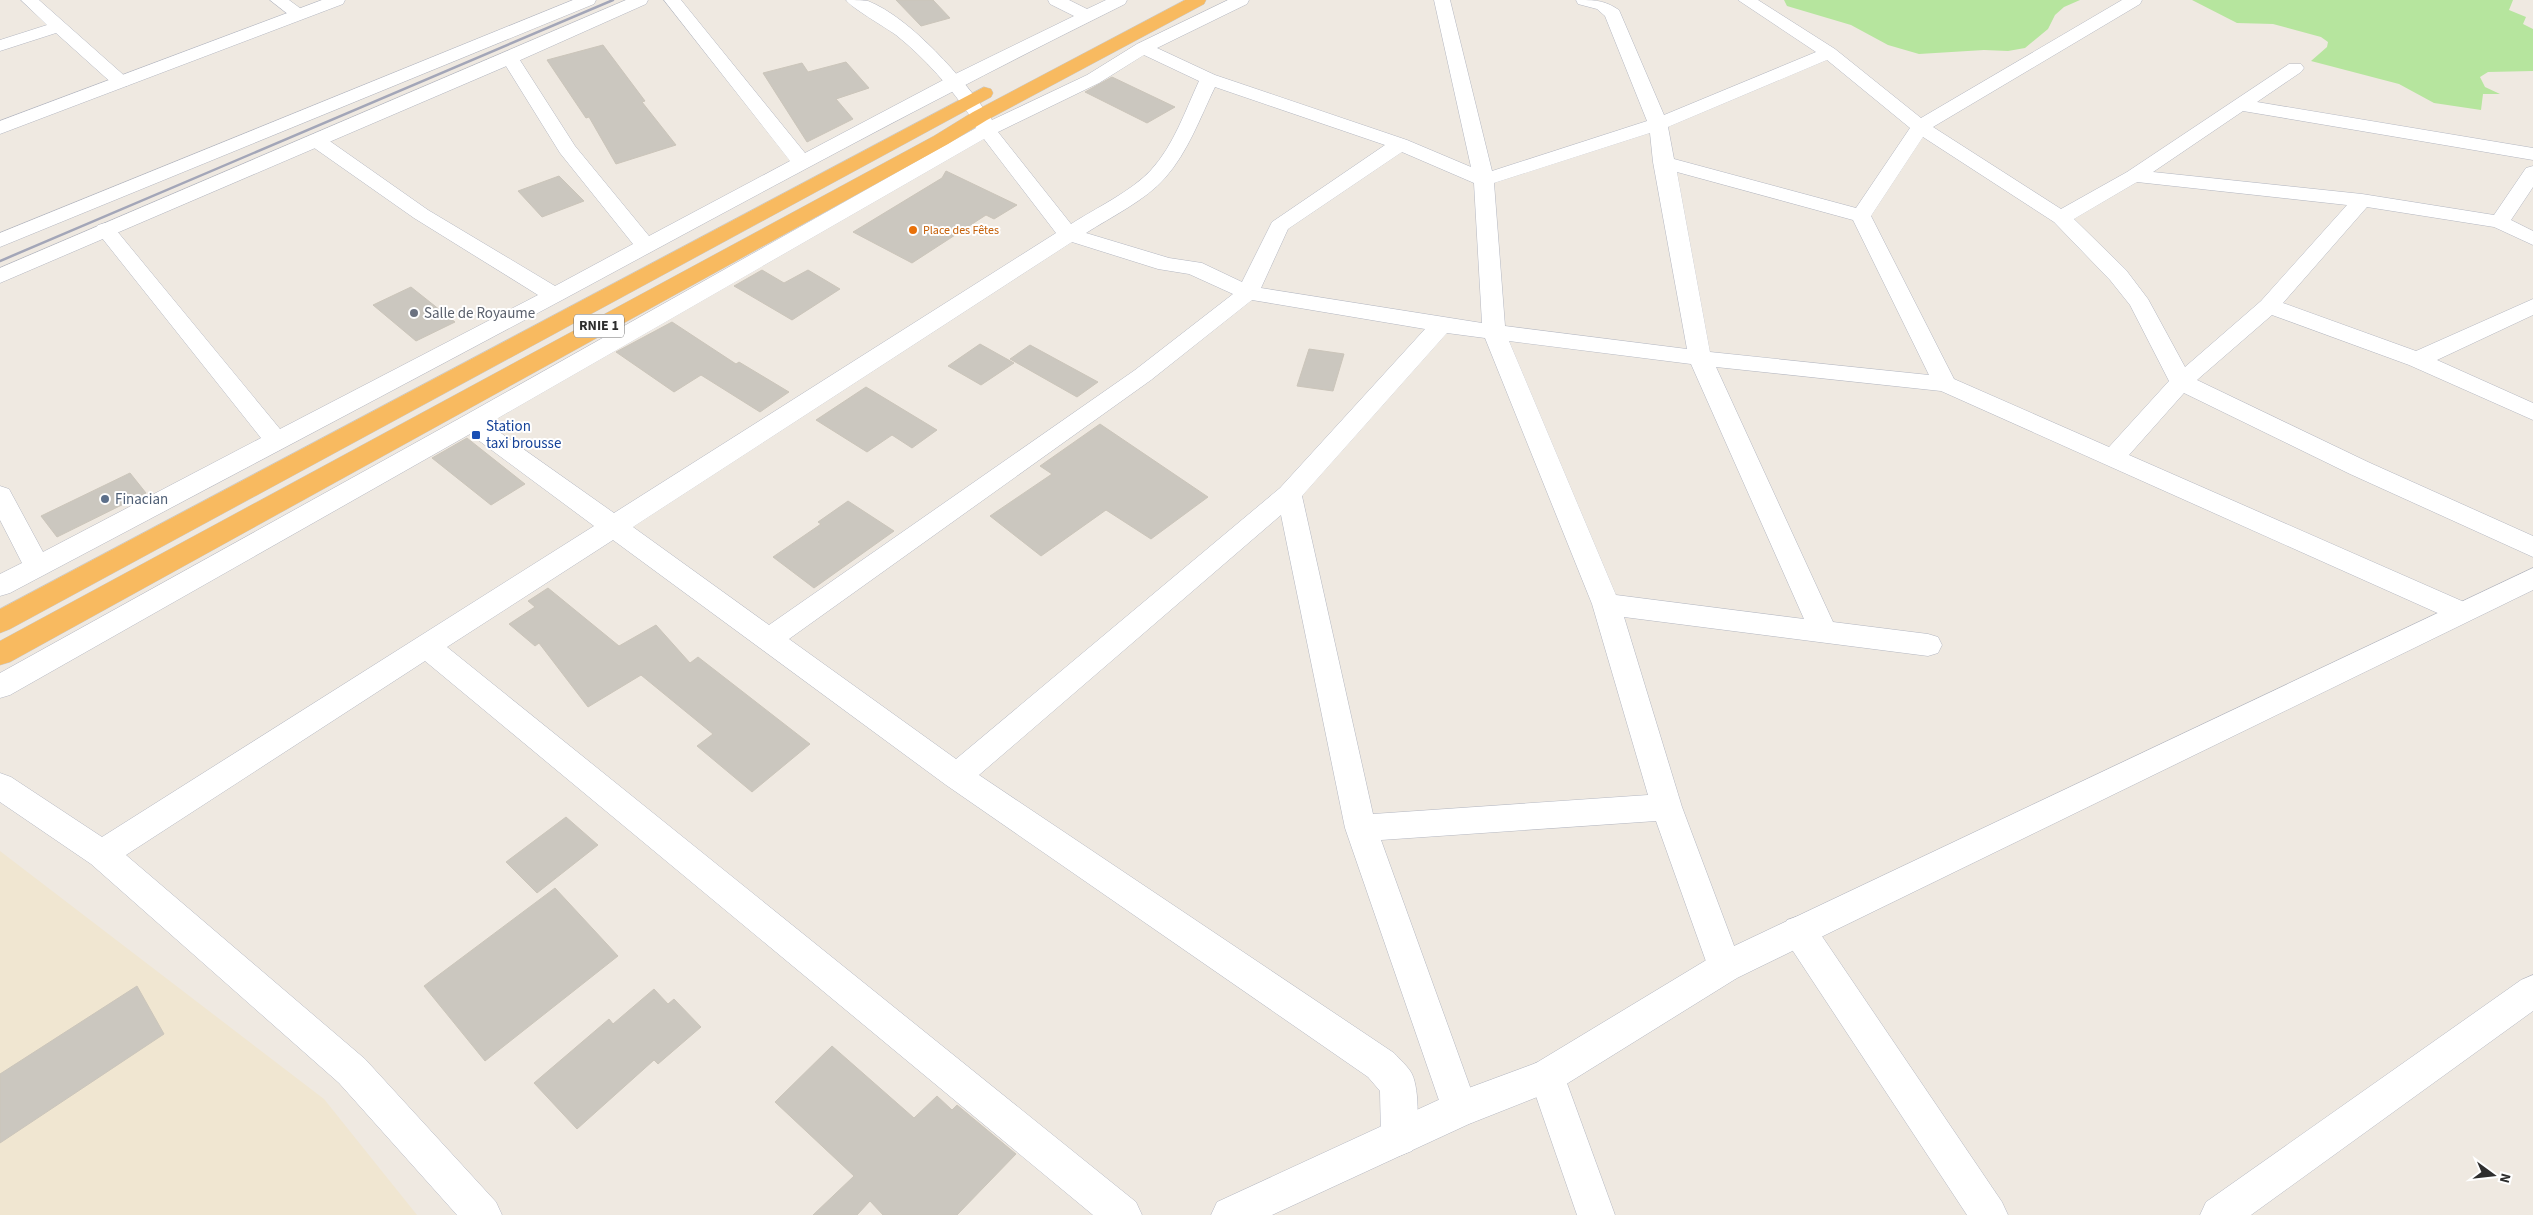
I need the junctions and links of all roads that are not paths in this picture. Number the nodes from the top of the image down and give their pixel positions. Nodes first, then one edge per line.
1 (29, 0) edge
2 (278, 0) edge
3 (337, 0) edge
4 (588, 0) edge
5 (640, 0) edge
6 (672, 0) edge
7 (854, 0) edge
8 (1056, 0) edge
9 (1119, 0) edge
10 (1160, 0) edge
11 (1198, 0) edge
12 (1241, 0) edge
13 (1442, 0) edge
14 (1584, 0) edge
15 (1746, 0) edge
16 (2134, 0) edge
17 (299, 14) junction
18 (1088, 16) junction
19 (60, 26) junction
20 (0, 46) edge
21 (1143, 48) junction
22 (1829, 53) junction
23 (510, 58) junction
24 (2295, 68) dead end
25 (1209, 79) junction
26 (121, 82) junction
27 (953, 82) junction
28 (2240, 105) junction
29 (979, 116) junction
30 (1658, 124) junction
31 (1920, 127) junction
32 (0, 128) edge
33 (317, 141) junction
34 (1400, 144) junction
35 (2533, 154) edge
36 (1663, 162) junction
37 (803, 164) junction
38 (2533, 172) edge
39 (2134, 176) junction
40 (1484, 180) junction
41 (2362, 200) junction
42 (1861, 216) junction
43 (2061, 218) junction
44 (2500, 222) junction
45 (105, 230) junction
46 (1068, 234) junction
47 (2533, 240) edge
48 (0, 241) edge
49 (645, 246) junction
50 (0, 276) edge
51 (1248, 293) junction
52 (554, 295) junction
53 (2269, 306) junction
54 (2533, 306) edge
55 (1441, 325) junction
56 (1494, 331) junction
57 (1700, 358) junction
58 (2417, 360) junction
59 (2181, 382) junction
60 (1945, 384) junction
61 (2533, 412) edge
62 (471, 423) junction
63 (277, 442) junction
64 (2112, 458) junction
65 (1289, 494) junction
66 (0, 495) edge
67 (613, 526) junction
68 (2533, 547) edge
69 (38, 566) junction
70 (2533, 578) edge
71 (0, 586) edge
72 (1606, 604) junction
73 (2461, 612) junction
74 (0, 622) edge
75 (1824, 632) junction
76 (769, 639) junction
77 (1928, 645) dead end
78 (426, 646) junction
79 (0, 654) edge
80 (0, 687) edge
81 (957, 776) junction
82 (0, 786) edge
83 (1667, 807) junction
84 (1361, 828) junction
85 (102, 854) junction
86 (1799, 931) junction
87 (1725, 967) junction
88 (2533, 990) edge
89 (1546, 1076) junction
90 (1460, 1109) junction
91 (1399, 1138) junction
92 (483, 1215) edge
93 (1123, 1215) edge
94 (1230, 1215) edge
95 (1596, 1215) edge
96 (1989, 1215) edge
97 (2219, 1215) edge

1 - 19 street
2 - 17 street
3 - 17 street
4 - 48 street
5 - 23 street
6 - 37 street
7 - 27 street
8 - 18 street
9 - 18 street
10 - 29 highway, RNIE 1
11 - 29 highway, RNIE 1
12 - 21 street
13 - 40 street
14 - 30 street
15 - 22 street
16 - 31 street
17 - 26 street
18 - 27 street
19 - 20 street
19 - 26 street
21 - 25 street
21 - 29 street
22 - 30 street
22 - 31 street
23 - 33 street
23 - 49 street
24 - 28 street
25 - 34 street
25 - 46 street
26 - 32 street
27 - 29 street
27 - 37 street
28 - 35 street
28 - 39 street
29 - 46 street
29 - 62 street
29 - 74 highway, RNIE 1
29 - 79 highway, RNIE 1
30 - 36 street
30 - 40 street
31 - 42 street
31 - 43 street
33 - 45 street
33 - 52 street
34 - 40 street
34 - 51 street
36 - 42 street
36 - 57 street
37 - 49 street
38 - 44 street
39 - 41 street
39 - 43 street
40 - 56 street
41 - 44 street
41 - 53 street
42 - 60 street
43 - 59 street
44 - 47 street
45 - 50 street
45 - 63 street
46 - 51 street
46 - 67 street
49 - 52 street
51 - 55 street
51 - 76 street
52 - 63 street
53 - 58 street
53 - 59 street
54 - 58 street
55 - 56 street
55 - 65 street
56 - 57 street
56 - 72 street
57 - 60 street
57 - 75 street
58 - 61 street
59 - 64 street
59 - 68 street
60 - 64 street
62 - 67 street
62 - 80 street
63 - 69 street
64 - 73 street
65 - 81 street
65 - 84 street
66 - 69 street
67 - 76 street
67 - 78 street
69 - 71 street
70 - 73 street
72 - 75 street
72 - 83 street
73 - 86 street
75 - 77 street
76 - 81 street
78 - 85 street
78 - 93 street
81 - 91 street
82 - 85 street
83 - 84 street
83 - 87 street
84 - 90 street
85 - 92 street
86 - 87 street
86 - 96 street
87 - 89 street
88 - 97 street
89 - 90 street
89 - 95 street
90 - 91 street
91 - 94 street

